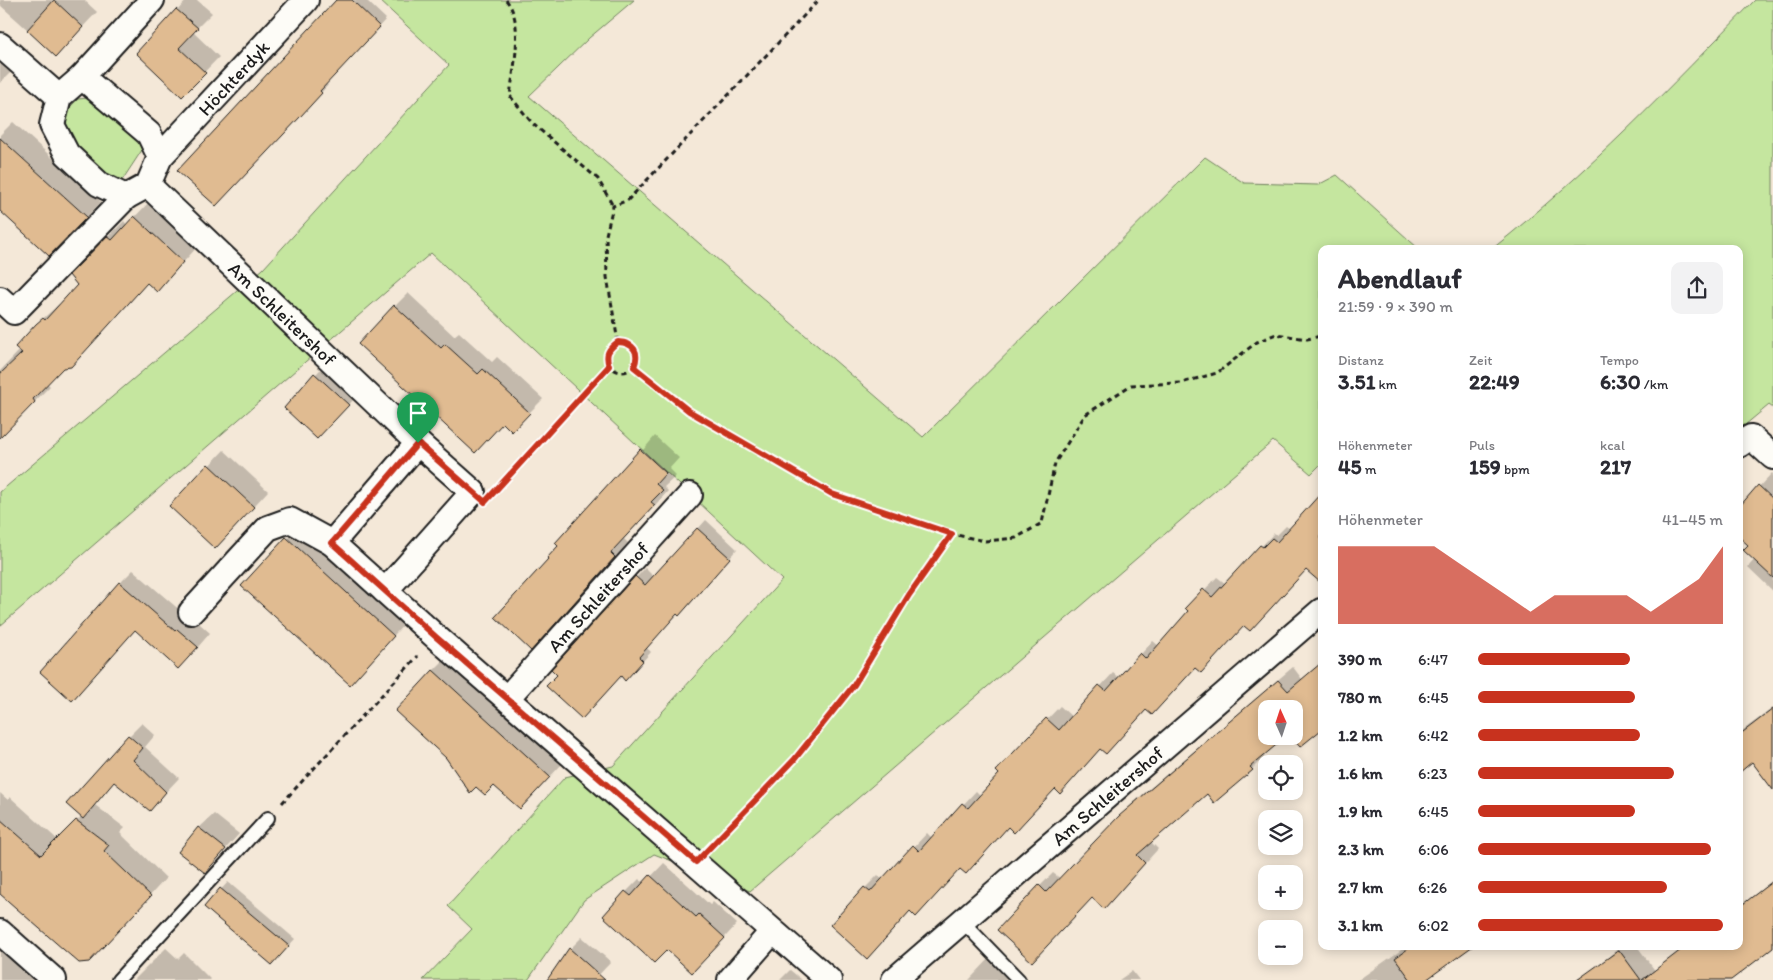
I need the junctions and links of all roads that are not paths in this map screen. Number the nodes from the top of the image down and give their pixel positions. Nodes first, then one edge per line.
1 (152, 0) edge
2 (306, 0) edge
3 (0, 45) edge
4 (82, 77) junction
5 (59, 97) junction
6 (160, 157) junction
7 (148, 185) junction
8 (126, 197) junction
9 (0, 299) edge
10 (1743, 442) edge
11 (418, 443) junction
12 (1773, 457) edge
13 (690, 495) dead end
14 (332, 543) junction
15 (385, 591) junction
16 (191, 612) dead end
17 (1318, 614) edge
18 (507, 698) junction
19 (268, 818) road end
20 (962, 921) junction
21 (0, 932) edge
22 (772, 932) junction
23 (54, 980) edge
24 (118, 980) edge
25 (730, 980) edge
26 (829, 980) edge
27 (894, 980) edge
28 (1019, 980) edge

1 - 4 street
2 - 6 street, Höchterdyk
3 - 5 street
4 - 5 street
4 - 6 street
5 - 8 street
6 - 7 street, Höchterdyk
7 - 8 street
7 - 11 street, Am Schleitershof
8 - 9 street
10 - 12 street
11 - 14 street
11 - 15 street, Am Schleitershof
13 - 18 street, Am Schleitershof
14 - 15 street
14 - 16 street
15 - 18 street
17 - 20 street, Am Schleitershof
18 - 22 street
19 - 24 lane
20 - 27 street, Am Schleitershof
20 - 28 lane
21 - 23 street
22 - 25 street
22 - 26 street

